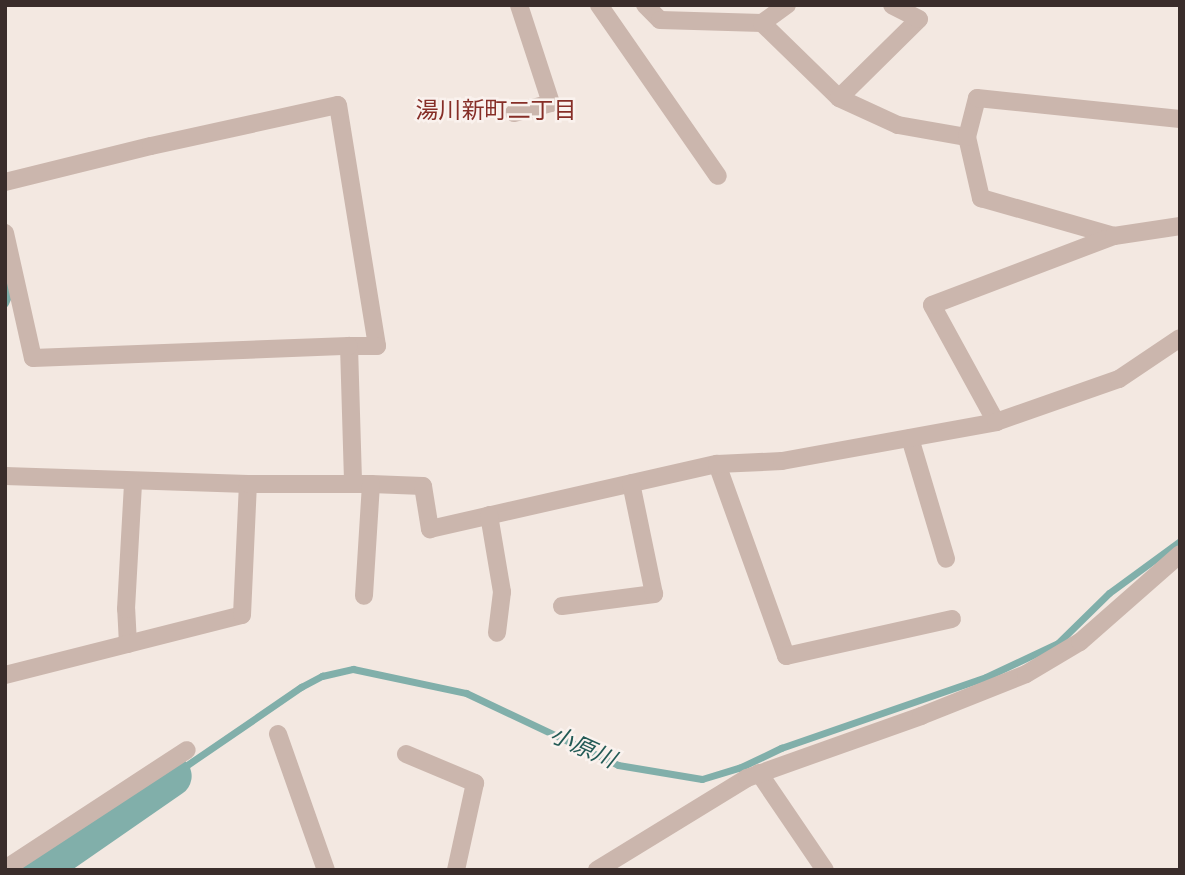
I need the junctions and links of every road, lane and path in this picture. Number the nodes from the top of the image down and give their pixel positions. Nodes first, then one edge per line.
1 (519, 5) edge
2 (599, 5) edge
3 (645, 5) edge
4 (788, 5) edge
5 (892, 5) edge
6 (762, 23) junction
7 (839, 99) junction
8 (514, 113) dead end
9 (1180, 119) edge
10 (967, 137) junction
11 (718, 176) dead end
12 (5, 182) edge
13 (1180, 226) edge
14 (5, 233) edge
15 (1114, 236) junction
16 (1180, 338) edge
17 (349, 346) junction
18 (996, 422) junction
19 (910, 438) junction
20 (717, 464) junction
21 (5, 476) edge
22 (133, 482) junction
23 (631, 483) junction
24 (248, 484) junction
25 (362, 484) junction
26 (489, 515) junction
27 (1180, 554) edge
28 (946, 559) dead end
29 (364, 596) dead end
30 (562, 606) dead end
31 (951, 620) dead end
32 (497, 633) dead end
33 (128, 644) junction
34 (5, 675) edge
35 (278, 734) dead end
36 (187, 750) dead end
37 (406, 754) dead end
38 (759, 773) junction
39 (5, 869) edge
40 (326, 870) edge
41 (456, 870) edge
42 (597, 870) edge
43 (825, 870) edge

1 - 8 street
2 - 11 street
3 - 6 street
4 - 6 street
5 - 7 street
6 - 7 street
7 - 10 street
9 - 10 street
10 - 15 street
12 - 17 street
13 - 15 street
14 - 17 street
15 - 18 street
16 - 18 street
17 - 25 street
18 - 19 street
19 - 20 street
19 - 28 street
20 - 23 street
20 - 31 street
21 - 22 street
22 - 24 street
22 - 33 street
23 - 26 street
23 - 30 street
24 - 25 street
24 - 33 street
25 - 26 street
25 - 29 street
26 - 32 street
27 - 38 street
33 - 34 street
35 - 40 street
36 - 39 street
37 - 41 street
38 - 42 street
38 - 43 street

